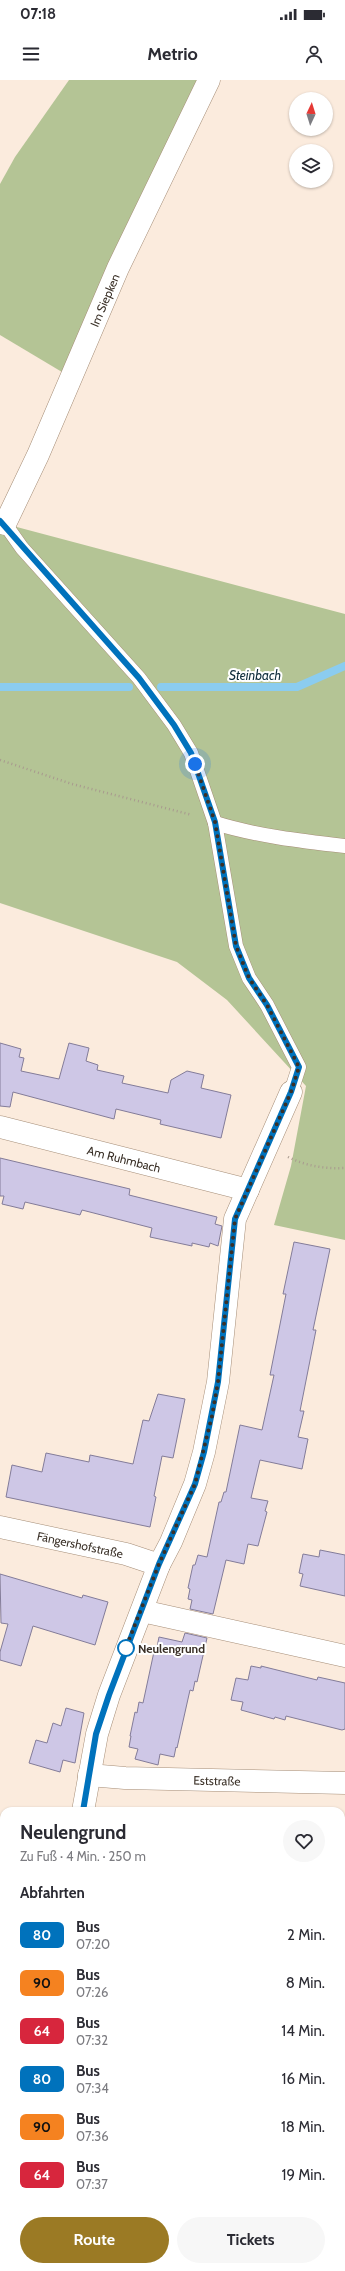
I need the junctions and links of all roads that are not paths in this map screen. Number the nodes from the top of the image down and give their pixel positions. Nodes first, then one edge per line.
1 (209, 80) edge
2 (2, 522) edge
3 (215, 822) junction
4 (345, 846) edge
5 (291, 1092) joint
6 (0, 1127) edge
7 (248, 1190) junction
8 (0, 1527) edge
9 (159, 1564) junction
10 (142, 1611) junction
11 (345, 1656) edge
12 (89, 1775) junction
13 (345, 1783) edge
14 (84, 1807) edge

1 - 2 street, Im Siepken
2 - 3 lane
3 - 4 lane
3 - 5 lane
5 - 7 street
6 - 7 street, Am Ruhmbach
7 - 9 street
8 - 9 street, Fängershofstraße
9 - 10 street
10 - 11 street
10 - 12 street
12 - 13 street, Eststraße
12 - 14 street

